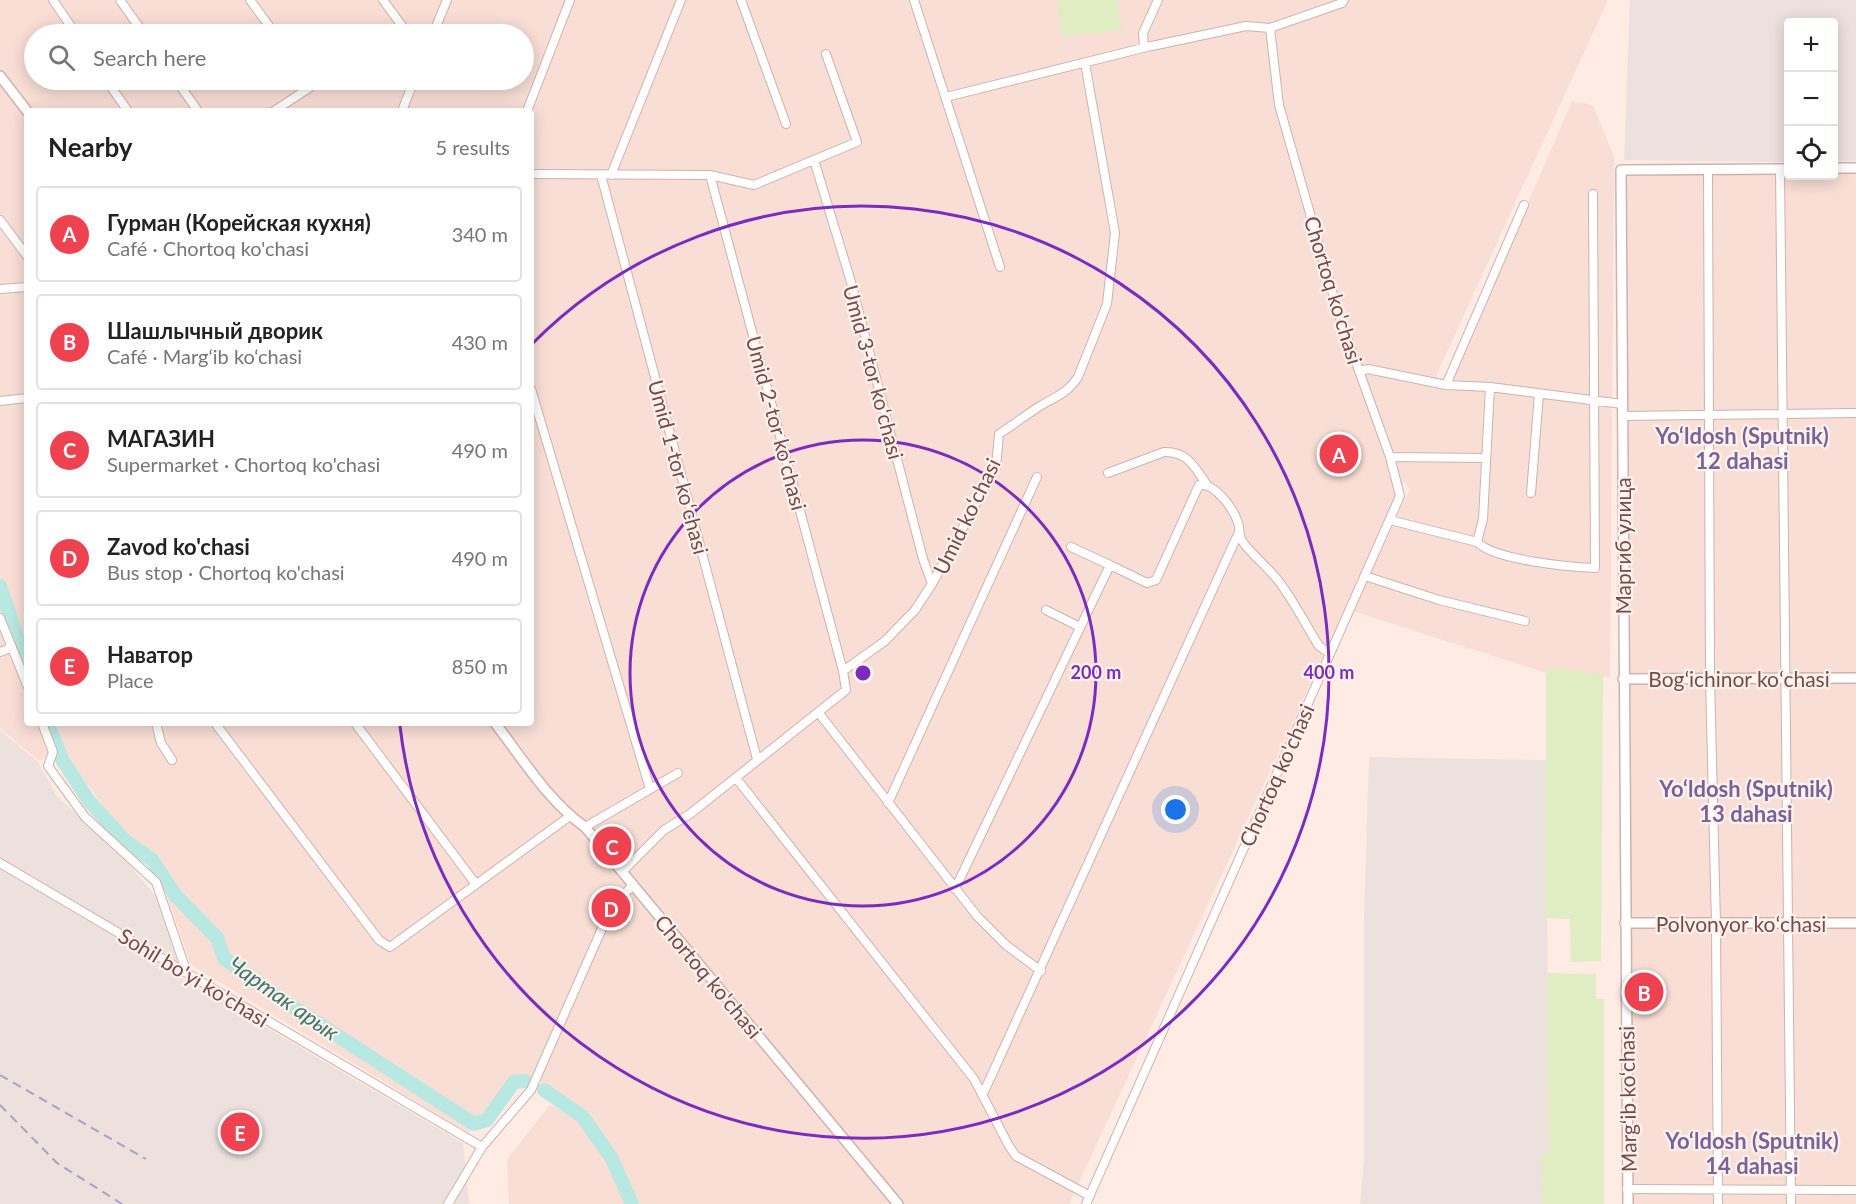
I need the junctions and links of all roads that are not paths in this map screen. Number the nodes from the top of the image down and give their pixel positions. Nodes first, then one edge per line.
1 (53, 0) edge
2 (120, 0) edge
3 (250, 0) edge
4 (383, 0) edge
5 (447, 0) edge
6 (570, 0) edge
7 (681, 0) edge
8 (741, 0) edge
9 (914, 0) edge
10 (1158, 0) edge
11 (1344, 0) edge
12 (69, 24) edge
13 (137, 24) edge
14 (268, 24) edge
15 (401, 24) edge
16 (437, 24) edge
17 (1270, 27) junction
18 (1144, 48) junction
19 (826, 54) dead end
20 (1085, 63) junction
21 (0, 76) edge
22 (113, 90) edge
23 (183, 90) edge
24 (306, 90) edge
25 (410, 90) edge
26 (946, 97) junction
27 (25, 108) edge
28 (126, 108) edge
29 (196, 108) edge
30 (279, 108) edge
31 (403, 108) edge
32 (528, 108) edge
33 (786, 124) dead end
34 (814, 160) junction
35 (1838, 168) edge
36 (1856, 168) edge
37 (1784, 169) edge
38 (1708, 170) junction
39 (534, 174) edge
40 (601, 175) junction
41 (611, 175) junction
42 (710, 175) junction
43 (1593, 194) dead end
44 (1524, 205) dead end
45 (0, 220) edge
46 (24, 252) edge
47 (1000, 267) dead end
48 (24, 287) edge
49 (0, 289) edge
50 (1359, 371) junction
51 (1446, 385) junction
52 (1490, 387) junction
53 (1539, 394) junction
54 (24, 398) edge
55 (534, 399) edge
56 (1593, 400) junction
57 (0, 401) edge
58 (1622, 404) junction
59 (1856, 413) edge
60 (1783, 415) junction
61 (1622, 416) junction
62 (1710, 416) junction
63 (1390, 457) junction
64 (1486, 458) junction
65 (1108, 473) dead end
66 (1037, 477) dead end
67 (1207, 484) junction
68 (1531, 493) dead end
69 (1390, 520) junction
70 (1238, 534) junction
71 (1478, 542) junction
72 (1071, 547) dead end
73 (1110, 565) junction
74 (1365, 576) junction
75 (932, 584) junction
76 (1046, 610) dead end
77 (0, 618) edge
78 (1525, 621) dead end
79 (1080, 627) junction
80 (12, 648) junction
81 (0, 652) edge
82 (1329, 653) junction
83 (843, 671) junction
84 (24, 678) edge
85 (1623, 678) junction
86 (1785, 678) junction
87 (1856, 678) edge
88 (1710, 679) junction
89 (818, 712) junction
90 (43, 726) edge
91 (157, 726) edge
92 (217, 726) edge
93 (357, 726) edge
94 (497, 726) edge
95 (757, 759) junction
96 (172, 760) dead end
97 (678, 773) dead end
98 (736, 778) junction
99 (650, 789) junction
100 (888, 803) junction
101 (570, 816) junction
102 (585, 827) junction
103 (0, 863) edge
104 (622, 872) junction
105 (475, 884) junction
106 (633, 885) junction
107 (955, 889) junction
108 (1625, 923) junction
109 (1789, 923) junction
110 (1856, 923) edge
111 (1716, 924) junction
112 (1041, 971) junction
113 (187, 973) junction
114 (983, 1094) junction
115 (482, 1147) junction
116 (1718, 1187) junction
117 (1628, 1189) junction
118 (1791, 1189) junction
119 (1856, 1190) edge
120 (1090, 1196) junction
121 (448, 1204) edge
122 (898, 1204) edge
123 (1086, 1204) edge
124 (1628, 1204) edge
125 (1718, 1204) edge
126 (1791, 1204) edge

1 - 12 street
2 - 13 street
3 - 14 street
4 - 15 street
5 - 16 street
6 - 32 street
7 - 41 street
8 - 33 street
9 - 26 street
10 - 18 street
11 - 17 street
17 - 18 street
17 - 50 street, Chortoq ko'chasi
18 - 20 street
19 - 34 street
20 - 26 street
20 - 75 street, Umid ko‘chasi
21 - 27 street
22 - 28 street
23 - 29 street
24 - 30 street
25 - 31 street
26 - 47 street
34 - 42 street
34 - 75 street, Umid 3-tor koʻchasi
35 - 36 street
37 - 38 street
37 - 60 street
38 - 58 street, Маргиб улица
38 - 62 street
39 - 40 street
40 - 41 street
40 - 95 street, Umid 1-tor koʻchasi
41 - 42 street
42 - 83 street, Umid 2-tor koʻchasi
43 - 56 street
44 - 51 street
45 - 46 street
48 - 49 street
50 - 51 street
50 - 63 street, Chortoq ko'chasi
51 - 52 street
52 - 53 street
52 - 64 street
53 - 56 street
53 - 68 street
54 - 57 street
55 - 99 street
56 - 58 street
56 - 71 street
58 - 61 street, Маргиб улица
59 - 60 street
60 - 62 street
60 - 86 street
61 - 62 street
61 - 85 street, Маргиб улица
62 - 88 street
63 - 64 street
63 - 69 street, Chortoq ko'chasi
64 - 71 street
65 - 67 street
66 - 100 street
67 - 70 street
67 - 73 street
69 - 71 street
69 - 74 street, Chortoq ko'chasi
70 - 82 street
70 - 112 street
72 - 73 street
73 - 79 street
74 - 78 street
74 - 82 street, Chortoq ko'chasi
75 - 83 street, Umid ko‘chasi
76 - 79 street
77 - 80 street
79 - 107 street
80 - 81 street
80 - 84 street
82 - 120 street, Chortoq ko'chasi
83 - 89 street
85 - 88 street, Bogʻichinor koʻchasi
85 - 108 street, Маргиб улица
86 - 87 street, Bogʻichinor koʻchasi
86 - 88 street, Bogʻichinor koʻchasi
86 - 109 street
88 - 111 street
89 - 95 street
89 - 100 street
90 - 113 street
91 - 96 street
92 - 105 street
93 - 105 street
94 - 101 street, Chortoq ko'chasi
95 - 98 street
97 - 99 street
98 - 104 street
98 - 114 street
99 - 102 street
100 - 107 street
101 - 102 street, Chortoq ko'chasi
101 - 105 street
102 - 104 street, Chortoq ko'chasi
103 - 113 street, Sohil bo'yi ko'chasi
104 - 106 street, Chortoq ko'chasi
106 - 115 street
106 - 122 street, Chortoq ko'chasi
107 - 112 street
108 - 111 street, Polvonyor koʻchasi
108 - 117 street, Marg‘ib ko‘chasi
109 - 110 street, Polvonyor koʻchasi
109 - 111 street, Polvonyor koʻchasi
109 - 118 street
111 - 116 street
112 - 114 street
113 - 115 street, Sohil bo'yi ko'chasi
114 - 120 street
115 - 121 street
116 - 117 street
116 - 118 street
116 - 125 street
117 - 124 street, Marg‘ib ko‘chasi
118 - 119 street
118 - 126 street
120 - 123 street, Chortoq ko'chasi

